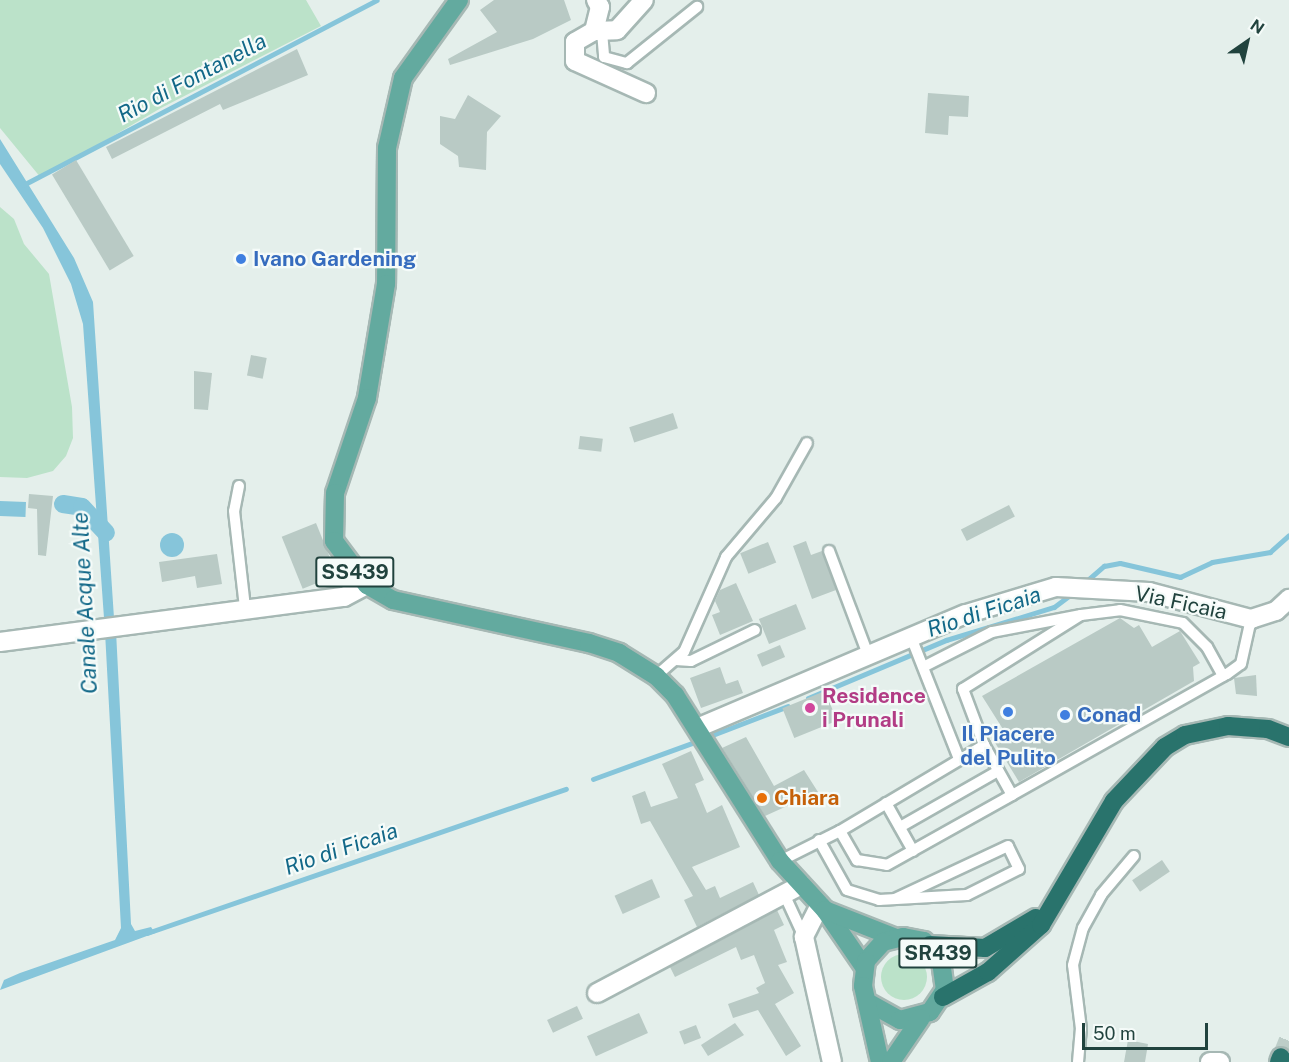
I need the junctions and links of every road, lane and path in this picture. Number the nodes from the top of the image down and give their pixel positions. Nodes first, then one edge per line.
1 (459, 0) edge
2 (596, 0) edge
3 (644, 0) edge
4 (697, 7) dead end
5 (598, 32) junction
6 (646, 93) dead end
7 (807, 443) dead end
8 (239, 486) dead end
9 (829, 551) dead end
10 (367, 585) junction
11 (1289, 599) edge
12 (245, 608) junction
13 (1081, 615) junction
14 (1251, 619) junction
15 (755, 630) dead end
16 (911, 637) junction
17 (0, 642) edge
18 (868, 655) junction
19 (676, 660) junction
20 (923, 667) junction
21 (656, 676) junction
22 (1223, 676) junction
23 (697, 728) junction
24 (1289, 737) edge
25 (984, 745) junction
26 (959, 759) junction
27 (998, 771) junction
28 (1012, 795) junction
29 (886, 803) junction
30 (900, 827) junction
31 (840, 831) junction
32 (819, 840) junction
33 (913, 851) junction
34 (1134, 856) dead end
35 (780, 861) junction
36 (801, 885) junction
37 (785, 896) junction
38 (895, 899) junction
39 (1054, 903) junction
40 (822, 907) junction
41 (804, 937) junction
42 (896, 938) junction
43 (930, 945) junction
44 (864, 967) junction
45 (597, 993) dead end
46 (943, 996) junction
47 (871, 1004) junction
48 (921, 1018) junction
49 (832, 1062) edge
50 (880, 1062) edge
51 (891, 1062) edge
52 (1078, 1062) edge
53 (1210, 1062) edge
54 (1220, 1062) edge

1 - 10 main road, SS439
2 - 5 street
3 - 5 street
4 - 5 lane
5 - 6 street
7 - 19 lane
8 - 12 lane
9 - 18 lane
10 - 12 street
10 - 21 main road, SS439
11 - 14 street, Via Ficaia
12 - 17 street
13 - 20 lane
13 - 22 lane
13 - 25 lane
14 - 16 street, Via Ficaia
14 - 22 lane
15 - 19 lane
16 - 18 street, Via Ficaia
16 - 20 lane
18 - 23 street, Via Ficaia
19 - 21 lane
20 - 26 lane
21 - 23 main road, SS439
22 - 28 lane
23 - 35 main road, SS439
24 - 39 highway
25 - 26 lane
25 - 27 lane
26 - 29 lane
27 - 28 lane
27 - 30 lane
28 - 33 lane
29 - 30 lane
29 - 31 lane
30 - 33 lane
31 - 32 lane
31 - 33 lane
32 - 35 lane
32 - 38 lane
34 - 52 lane
35 - 36 main road, SS439
36 - 37 street
36 - 40 main road, SS439
37 - 41 lane
37 - 45 street
38 - 38 lane
39 - 43 highway
39 - 46 highway
40 - 41 street
40 - 42 main road, SR439
40 - 44 main road, SS439
41 - 49 street
42 - 43 main road, SR439
42 - 44 main road, SR439
43 - 46 main road, SR439
44 - 47 main road
46 - 48 main road, SR439
47 - 48 main road
47 - 50 main road
48 - 51 main road, SR439
53 - 54 street

